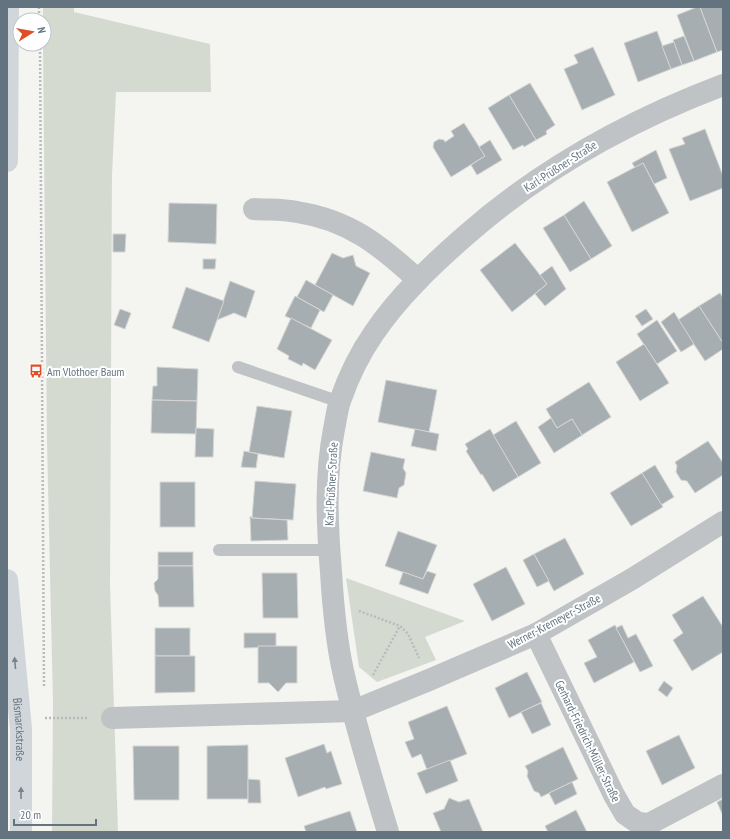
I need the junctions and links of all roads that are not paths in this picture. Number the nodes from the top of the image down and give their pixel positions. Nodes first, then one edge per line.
1 (8, 7) edge
2 (723, 85) edge
3 (7, 161) edge
4 (254, 209) dead end
5 (418, 280) junction
6 (238, 367) dead end
7 (340, 402) junction
8 (723, 522) edge
9 (219, 550) dead end
10 (329, 550) junction
11 (7, 580) edge
12 (536, 634) junction
13 (353, 710) junction
14 (112, 718) road end
15 (723, 785) edge
16 (21, 832) edge
17 (388, 832) edge

1 - 3 main road
2 - 5 street, Karl-Prüßner-Straße
4 - 5 street
5 - 7 street, Karl-Prüßner-Straße
6 - 7 lane
7 - 10 street, Karl-Prüßner-Straße
8 - 12 street, Werner-Kremeyer-Straße
9 - 10 lane
10 - 13 street, Karl-Prüßner-Straße
16 -> 11 main road, Bismarckstraße
12 - 13 street, Werner-Kremeyer-Straße
12 - 15 street, Gerhard-Friedrich-Müller-Straße
13 - 14 street
13 - 17 street, Karl-Prüßner-Straße

